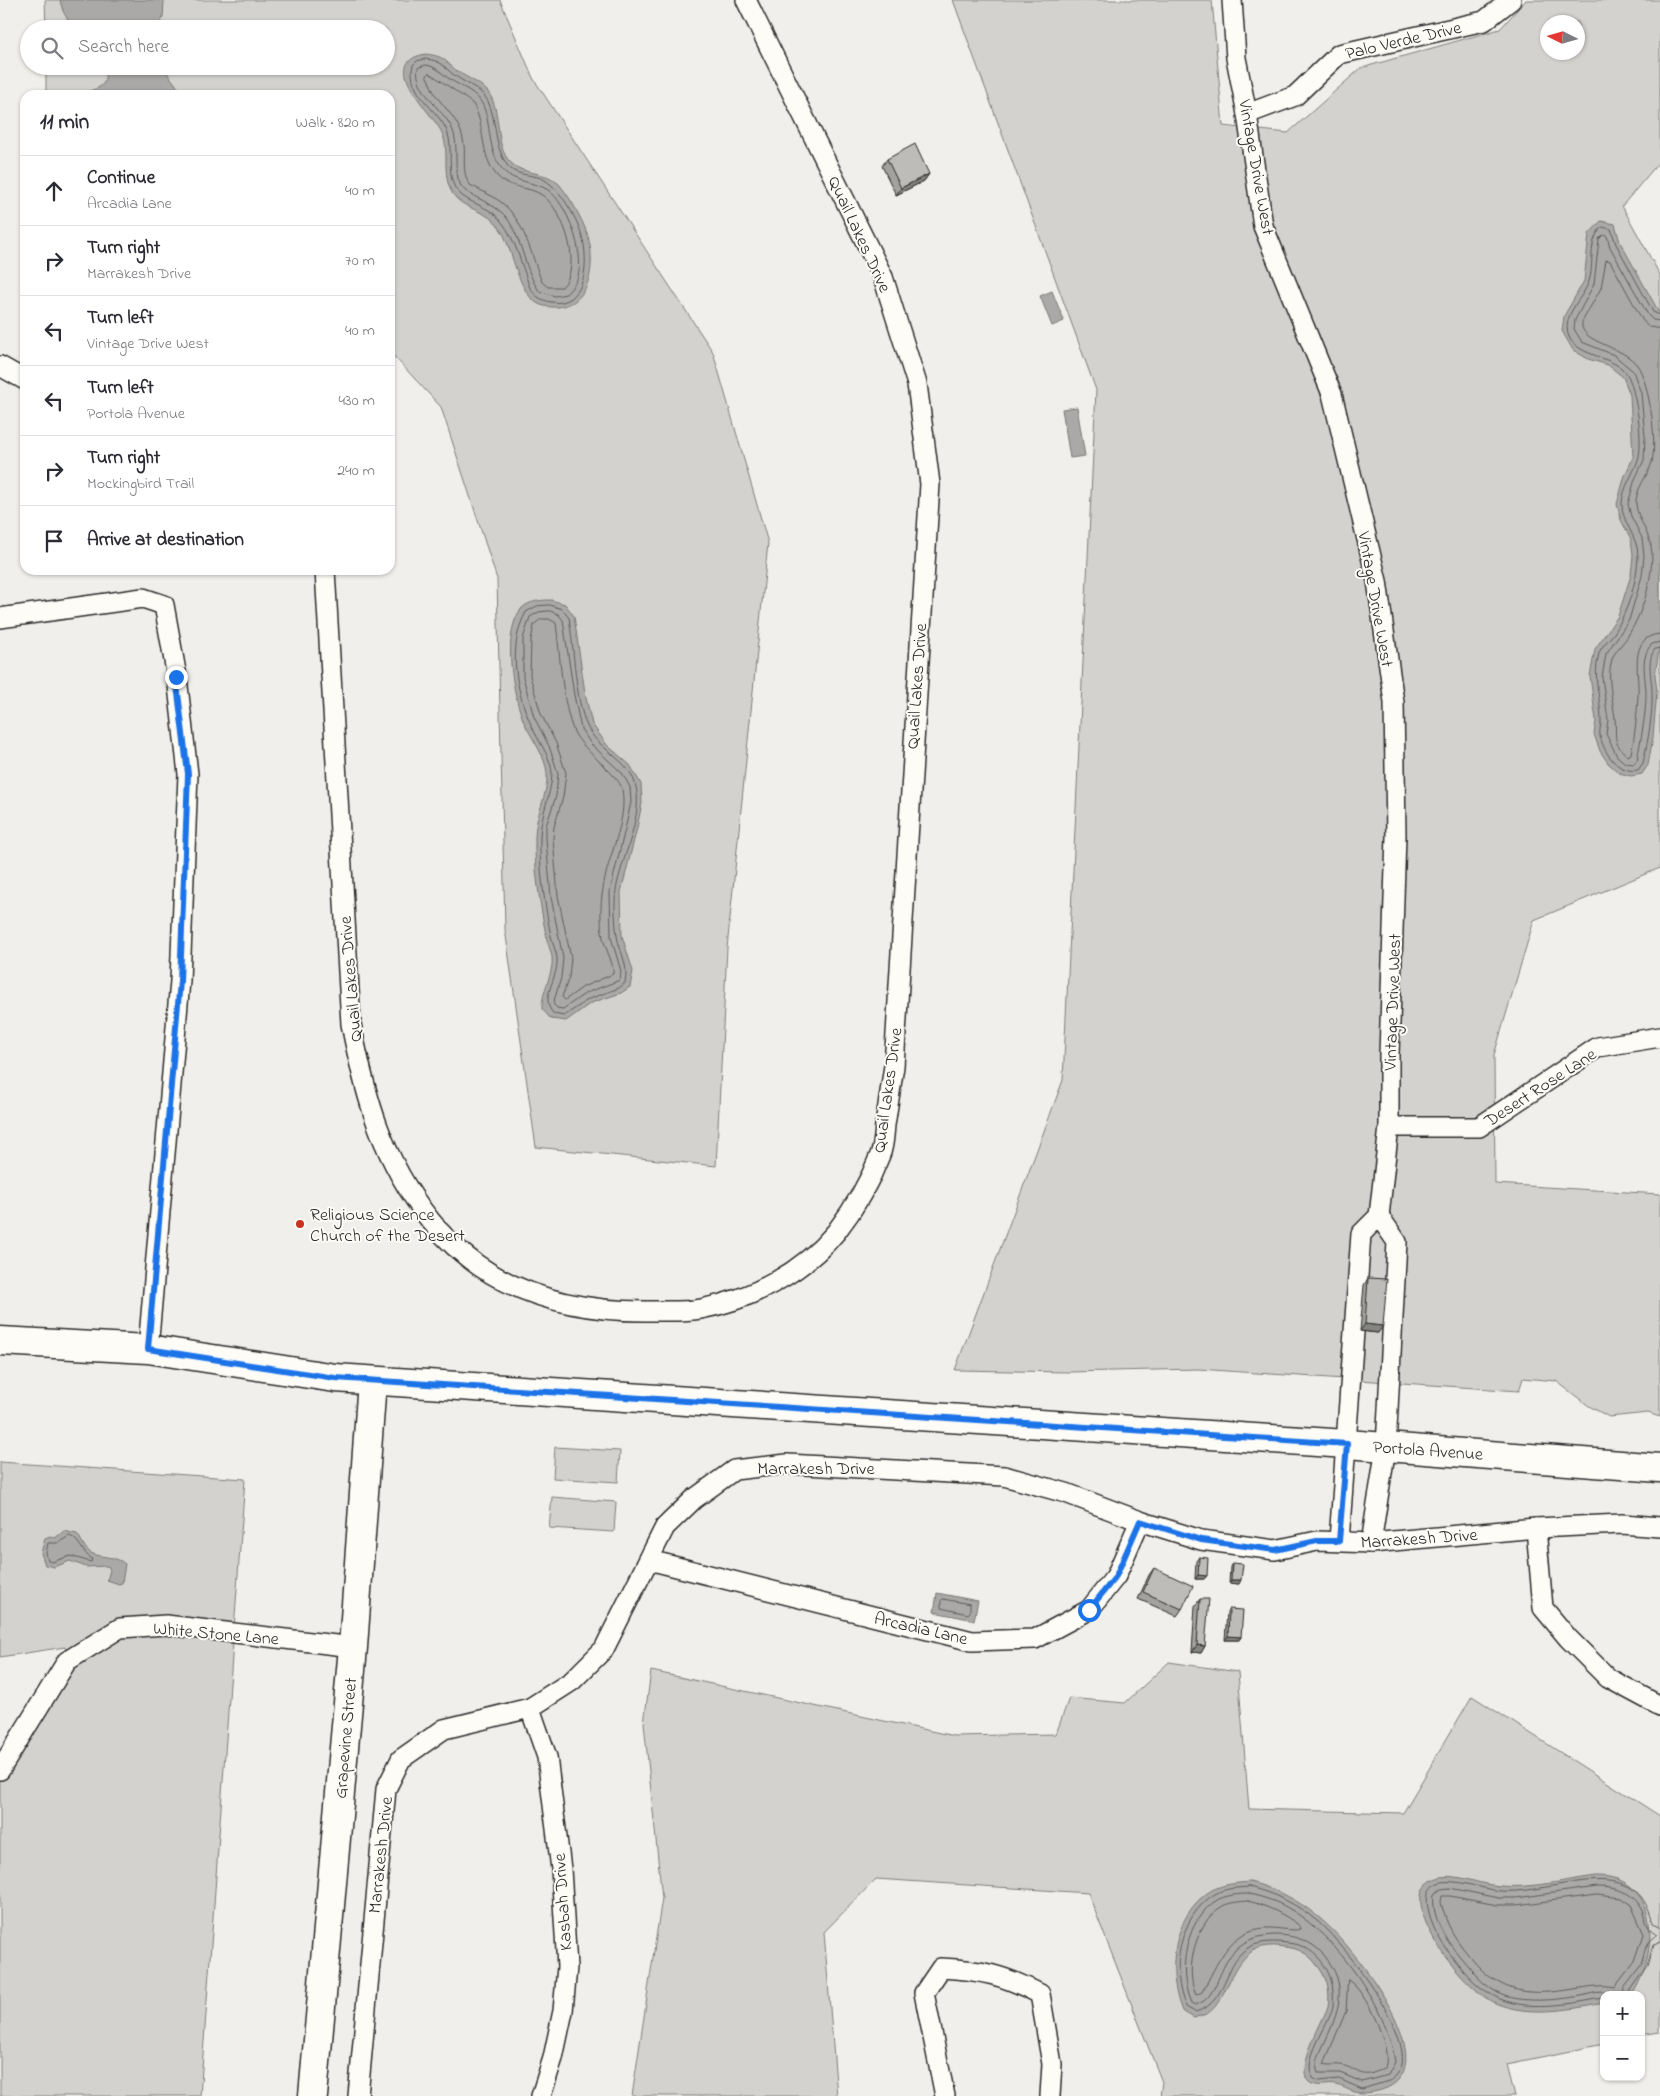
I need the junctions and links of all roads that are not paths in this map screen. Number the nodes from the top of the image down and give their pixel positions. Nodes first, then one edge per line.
1 (746, 0) edge
2 (1232, 0) edge
3 (1511, 0) edge
4 (1247, 114) junction
5 (0, 366) edge
6 (20, 377) edge
7 (325, 575) edge
8 (0, 618) edge
9 (1660, 1037) edge
10 (1389, 1126) junction
11 (1379, 1216) junction
12 (0, 1341) edge
13 (148, 1349) junction
14 (372, 1381) junction
15 (1347, 1444) junction
16 (1386, 1447) junction
17 (1660, 1468) edge
18 (1140, 1521) junction
19 (1660, 1527) edge
20 (1536, 1528) junction
21 (1339, 1541) junction
22 (1371, 1543) junction
23 (649, 1560) junction
24 (352, 1647) junction
25 (1660, 1706) edge
26 (530, 1708) junction
27 (0, 1770) edge
28 (314, 2096) edge
29 (358, 2096) edge
30 (541, 2096) edge
31 (944, 2096) edge
32 (1050, 2096) edge

1 - 7 street, Quail Lakes Drive
2 - 4 street, Vintage Drive West
3 - 4 street, Palo Verde Drive
4 - 10 street, Vintage Drive West
5 - 6 street
8 - 13 street
9 - 10 street, Desert Rose Lane
10 - 11 street, Vintage Drive West
11 - 15 street
11 - 16 street
12 - 13 street, Portola Avenue
13 - 14 street, Portola Avenue
14 - 15 street, Portola Avenue
14 - 24 street, Grapevine Street
15 - 16 street, Portola Avenue
15 - 21 street
16 - 17 street, Portola Avenue
16 - 22 street
18 - 21 street, Marrakesh Drive
18 - 23 street, Marrakesh Drive
18 - 23 street, Arcadia Lane
19 - 20 street, Marrakesh Drive
20 - 22 street, Marrakesh Drive
20 - 25 street
21 - 22 street, Marrakesh Drive
23 - 26 street, Marrakesh Drive
24 - 27 street, White Stone Lane
24 - 28 street, Grapevine Street
26 - 29 street, Marrakesh Drive
26 - 30 street, Kasbah Drive
31 - 32 street

